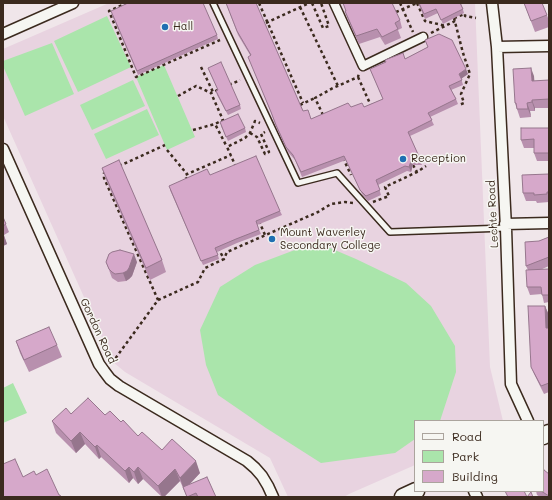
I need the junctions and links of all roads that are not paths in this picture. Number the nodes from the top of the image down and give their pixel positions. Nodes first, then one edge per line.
1 (73, 3) edge
2 (213, 3) edge
3 (334, 3) edge
4 (492, 3) edge
5 (3, 34) edge
6 (420, 39) road end
7 (549, 46) edge
8 (497, 47) junction
9 (3, 149) edge
10 (549, 223) edge
11 (506, 226) junction
12 (528, 420) edge
13 (414, 492) edge
14 (273, 497) edge
15 (403, 497) edge

1 - 5 street
2 - 11 lane
3 - 6 street
4 - 8 street, Lechte Road
7 - 8 street
8 - 11 street, Lechte Road
9 - 14 street, Gordon Road
10 - 11 street
11 - 12 street, Lechte Road
13 - 15 main road

